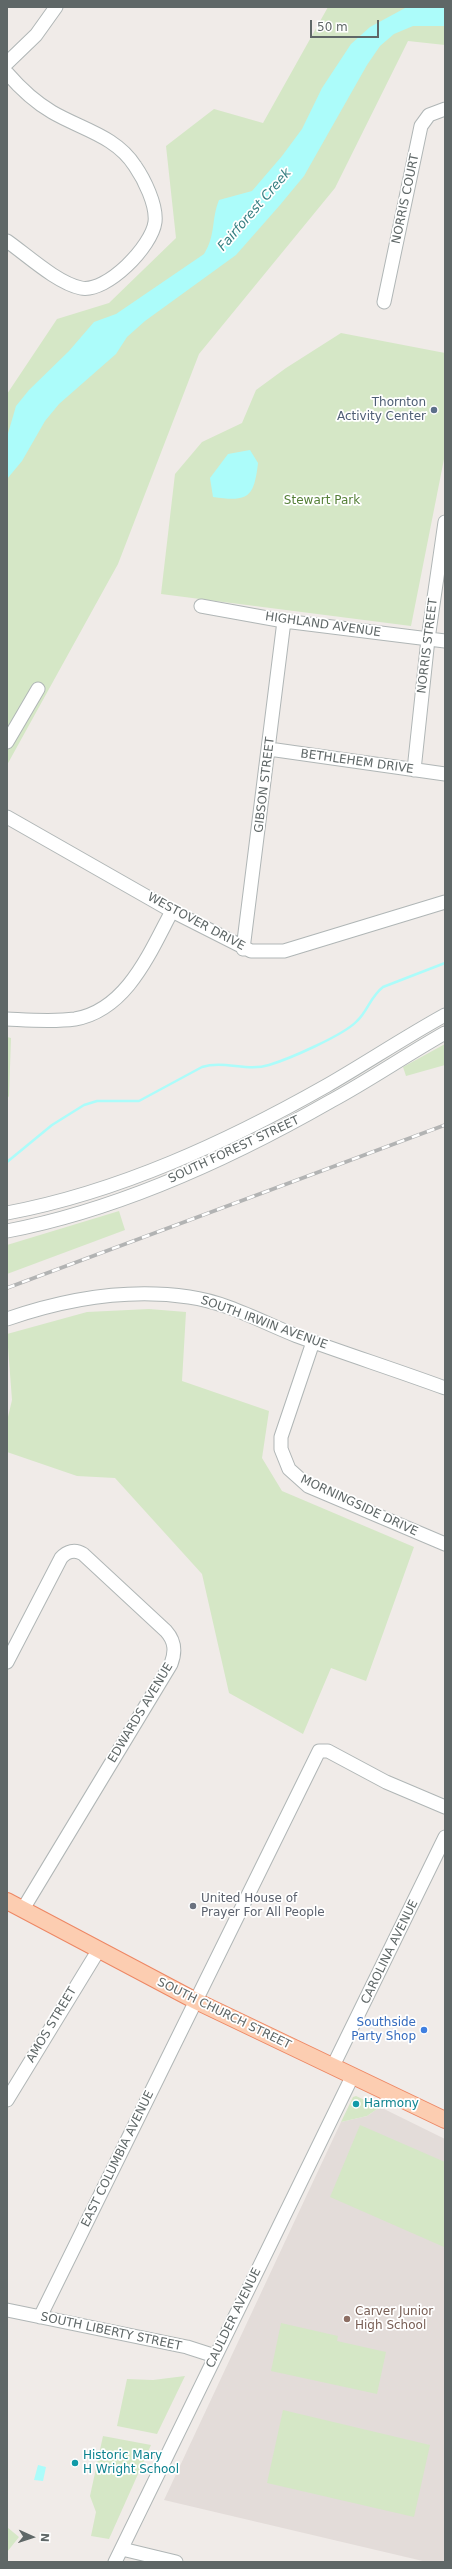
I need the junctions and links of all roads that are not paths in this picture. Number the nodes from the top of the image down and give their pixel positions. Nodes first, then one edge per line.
1 (56, 7) edge
2 (7, 63) edge
3 (7, 73) edge
4 (445, 109) edge
5 (7, 241) edge
6 (384, 302) dead end
7 (445, 522) edge
8 (201, 606) dead end
9 (284, 621) junction
10 (428, 639) junction
11 (445, 641) edge
12 (38, 689) dead end
13 (7, 742) edge
14 (269, 749) junction
15 (414, 770) junction
16 (445, 774) edge
17 (7, 817) edge
18 (445, 902) edge
19 (172, 911) junction
20 (243, 949) junction
21 (445, 1015) edge
22 (7, 1019) edge
23 (445, 1033) edge
24 (7, 1213) edge
25 (7, 1231) edge
26 (7, 1319) edge
27 (313, 1342) junction
28 (445, 1388) edge
29 (445, 1544) edge
30 (7, 1662) edge
31 (445, 1807) edge
32 (445, 1837) edge
33 (7, 1901) edge
34 (23, 1910) junction
35 (98, 1951) junction
36 (194, 2000) junction
37 (333, 2066) junction
38 (353, 2075) junction
39 (7, 2100) edge
40 (445, 2120) edge
41 (7, 2310) edge
42 (40, 2317) junction
43 (215, 2356) junction
44 (122, 2549) junction
45 (160, 2560) edge
46 (115, 2562) edge
47 (176, 2562) edge

1 - 2 street
3 - 5 street
4 - 6 street, NORRIS COURT
7 - 10 street, NORRIS STREET
8 - 9 street, HIGHLAND AVENUE
9 - 10 street, HIGHLAND AVENUE
9 - 14 street, GIBSON STREET
10 - 11 street, HIGHLAND AVENUE
10 - 15 street, NORRIS STREET
12 - 13 street
14 - 15 street, BETHLEHEM DRIVE
14 - 20 street, GIBSON STREET
15 - 16 street, BETHLEHEM DRIVE
17 - 19 street, WESTOVER DRIVE
18 - 20 street, WESTOVER DRIVE
19 - 20 street, WESTOVER DRIVE
19 - 22 street
21 - 24 street, SOUTH FOREST STREET
23 - 25 street, SOUTH FOREST STREET
26 - 27 street, SOUTH IRWIN AVENUE
27 - 28 street, SOUTH IRWIN AVENUE
27 - 29 street, MORNINGSIDE DRIVE
30 - 34 street, EDWARDS AVENUE
31 - 36 street, EAST COLUMBIA AVENUE
32 - 37 street, CAROLINA AVENUE
33 - 34 main road, SOUTH CHURCH STREET
34 - 35 main road, SOUTH CHURCH STREET
35 - 36 main road, SOUTH CHURCH STREET
35 - 39 street, AMOS STREET
36 - 37 main road, SOUTH CHURCH STREET
36 - 42 street, EAST COLUMBIA AVENUE
37 - 38 main road, SOUTH CHURCH STREET
38 - 40 main road, SOUTH CHURCH STREET
38 - 43 street, CAULDER AVENUE
41 - 42 street, SOUTH LIBERTY STREET
42 - 43 street, SOUTH LIBERTY STREET
43 - 44 street, CAULDER AVENUE
44 - 45 street
44 - 46 street, CAULDER AVENUE
45 - 47 street

